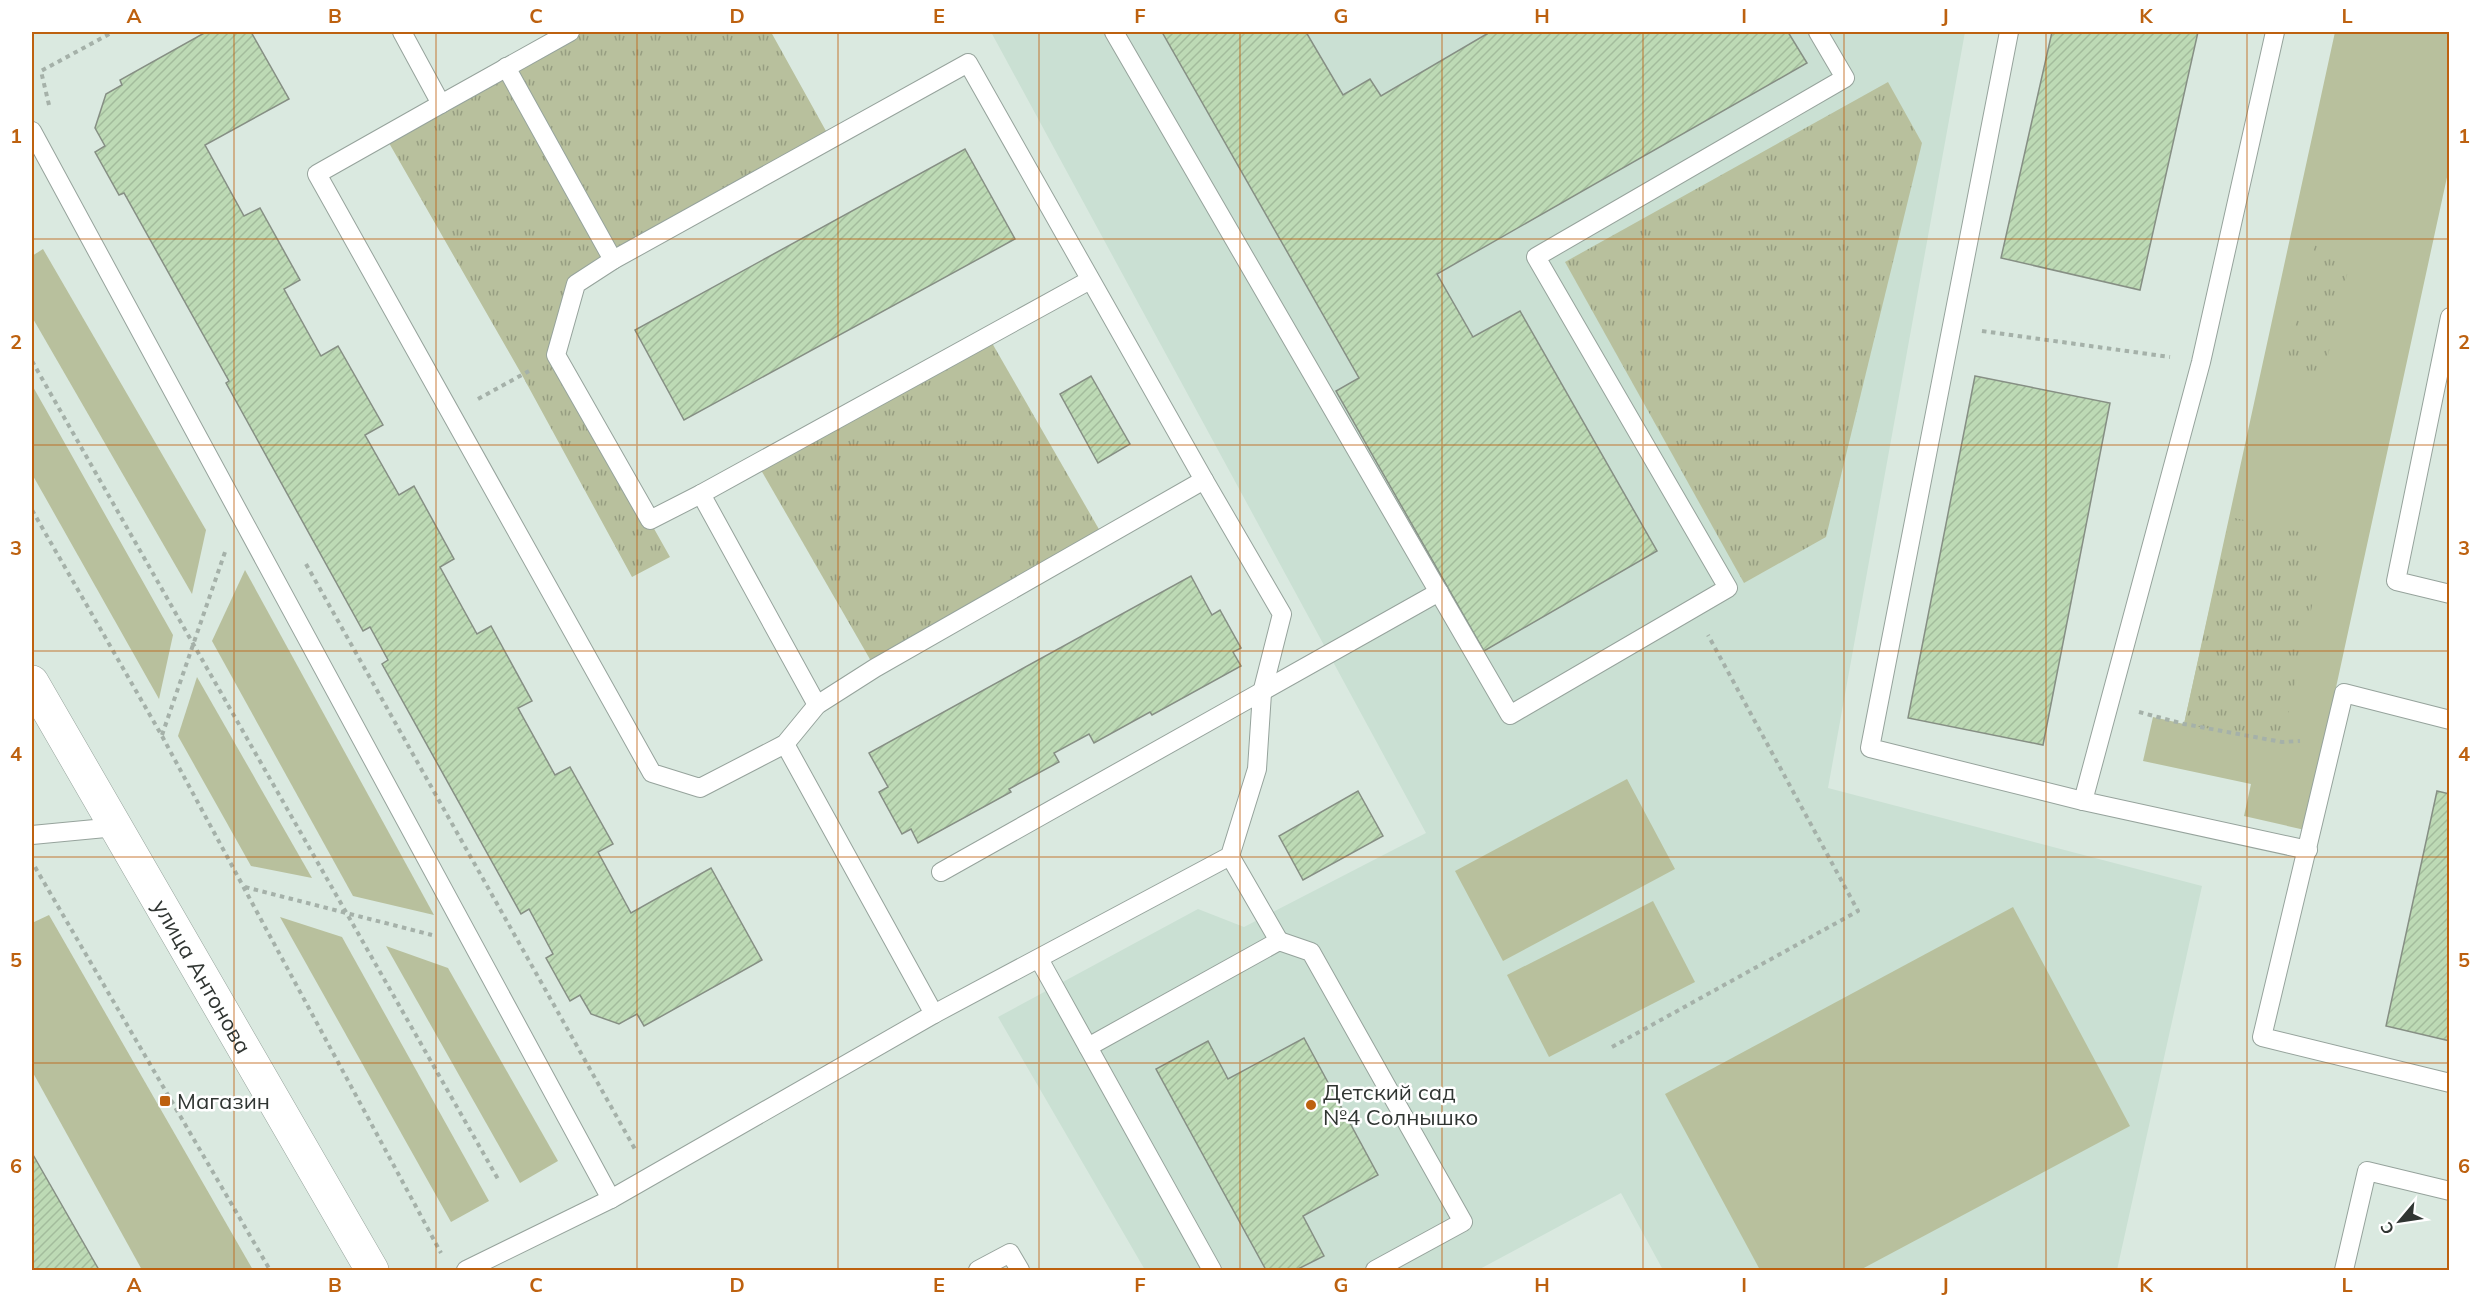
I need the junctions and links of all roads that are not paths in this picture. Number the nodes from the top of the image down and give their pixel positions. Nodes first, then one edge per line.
1 (402, 32) edge
2 (570, 32) edge
3 (1114, 32) edge
4 (1818, 32) edge
5 (2009, 32) edge
6 (2275, 32) edge
7 (506, 67) junction
8 (441, 104) junction
9 (32, 131) edge
10 (613, 260) junction
11 (1090, 280) junction
12 (2450, 316) edge
13 (1204, 480) junction
14 (701, 494) junction
15 (1438, 592) junction
16 (2450, 594) edge
17 (32, 682) edge
18 (1262, 693) junction
19 (817, 705) junction
20 (2450, 720) edge
21 (785, 744) junction
22 (2083, 801) junction
23 (116, 827) junction
24 (32, 835) edge
25 (2308, 850) junction
26 (1230, 856) junction
27 (941, 872) dead end
28 (1279, 941) junction
29 (1039, 959) junction
30 (934, 1014) junction
31 (1088, 1047) junction
32 (2450, 1083) edge
33 (2450, 1191) edge
34 (611, 1199) junction
35 (372, 1270) edge
36 (466, 1270) edge
37 (978, 1270) edge
38 (1020, 1270) edge
39 (1212, 1270) edge
40 (1375, 1270) edge
41 (2344, 1270) edge

1 - 8 lane
2 - 7 lane
3 - 15 lane
4 - 15 lane
5 - 22 lane
6 - 22 lane
7 - 8 lane
7 - 10 lane
8 - 21 lane
9 - 34 lane
10 - 11 lane
10 - 14 lane
11 - 13 lane
11 - 14 lane
12 - 16 lane
13 - 18 lane
13 - 19 lane
14 - 19 lane
15 - 18 lane
17 - 23 main road, улица Антонова
18 - 26 lane
18 - 27 lane
19 - 21 lane
20 - 25 lane
21 - 30 lane
22 - 25 lane
23 - 24 lane
23 - 35 main road, улица Антонова
25 - 32 lane
26 - 28 lane
26 - 29 lane
28 - 31 lane
28 - 40 lane
29 - 30 lane
29 - 31 lane
30 - 34 lane
31 - 39 lane
33 - 41 lane
34 - 36 lane
37 - 38 lane

